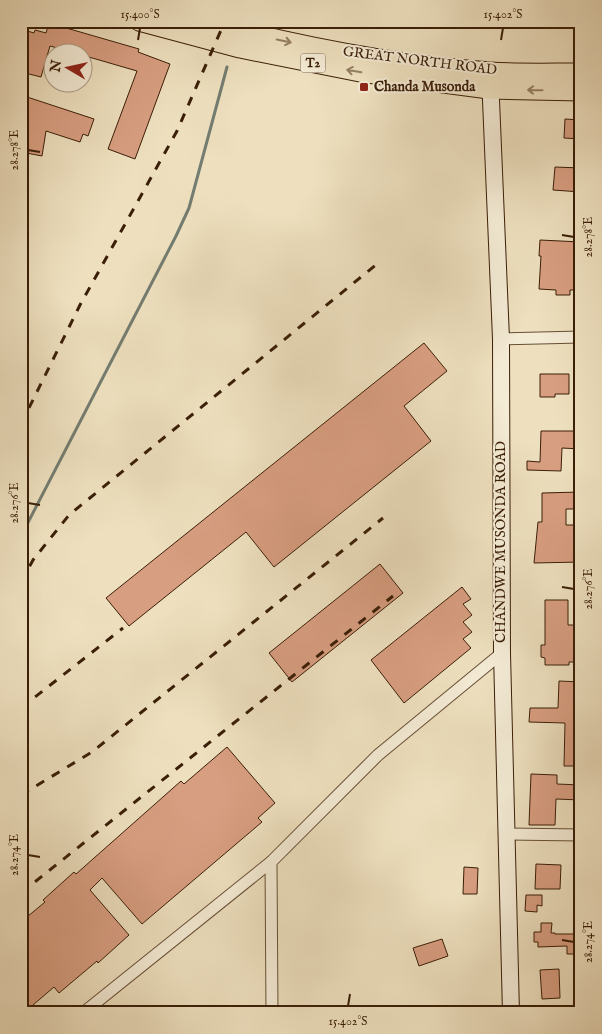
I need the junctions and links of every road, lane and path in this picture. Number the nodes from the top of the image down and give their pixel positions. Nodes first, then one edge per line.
1 (139, 21) edge
2 (212, 22) edge
3 (581, 73) edge
4 (490, 80) junction
5 (581, 91) edge
6 (581, 337) edge
7 (501, 339) junction
8 (502, 653) junction
9 (507, 834) junction
10 (581, 834) edge
11 (270, 862) junction
12 (83, 1013) edge
13 (272, 1013) edge
14 (511, 1013) edge

4 -> 1 main road, GREAT NORTH ROAD / T2
2 -> 4 main road, GREAT NORTH ROAD / T2
3 - 4 main road, GREAT NORTH ROAD / T2
5 -> 4 main road, GREAT NORTH ROAD / T2
4 - 7 street, CHANDWE MUSONDA ROAD
6 - 7 street
7 - 8 street, CHANDWE MUSONDA ROAD
8 - 9 street, CHANDWE MUSONDA ROAD
8 - 11 street
9 - 10 street
9 - 14 street, CHANDWE MUSONDA ROAD
11 - 12 street
11 - 13 street

